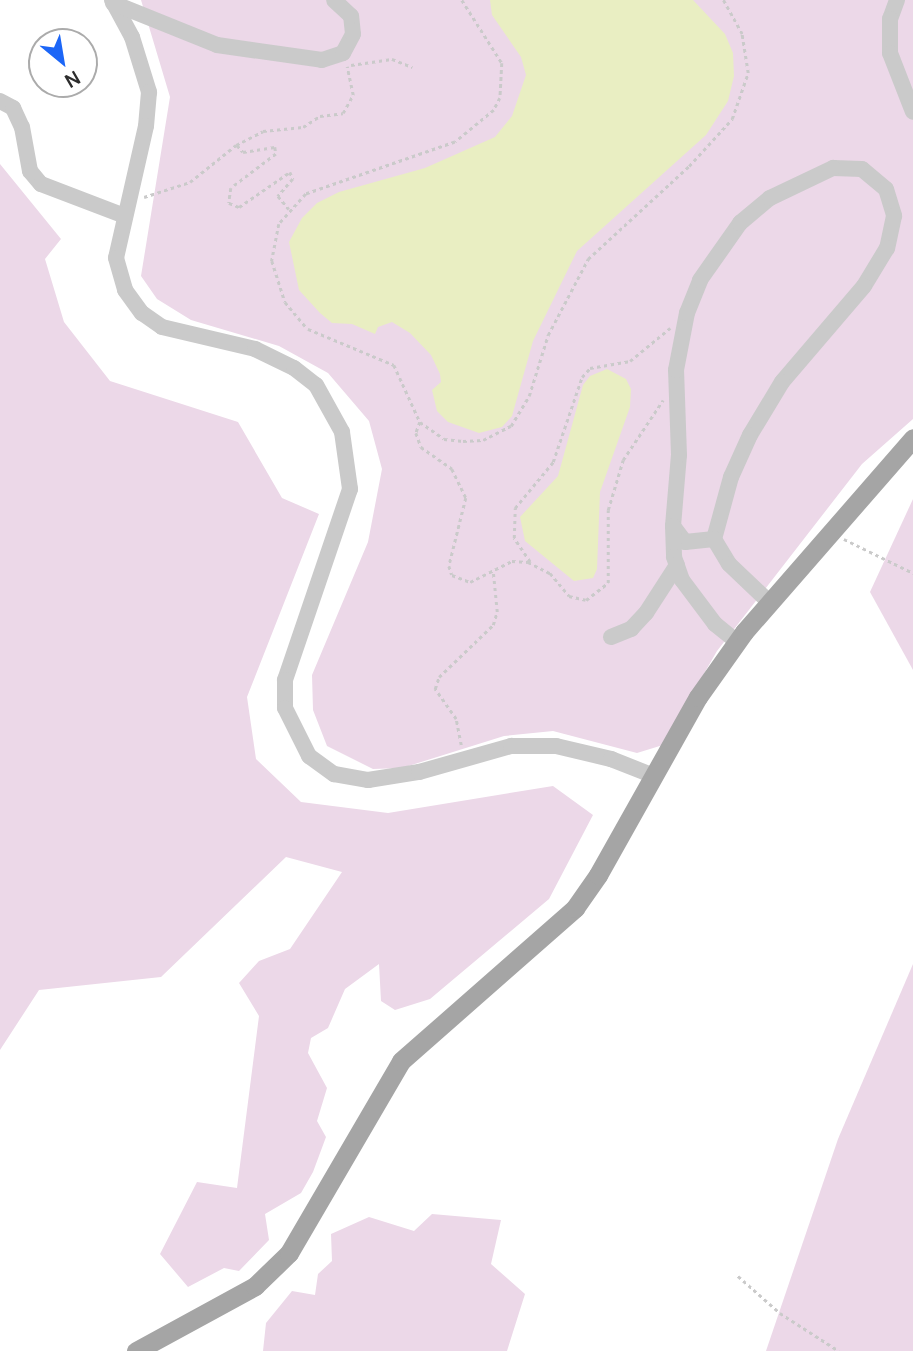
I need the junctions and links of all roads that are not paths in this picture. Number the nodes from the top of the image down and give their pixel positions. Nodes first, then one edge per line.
1 (334, 0) edge
2 (897, 0) edge
3 (113, 1) edge
4 (0, 101) edge
5 (913, 112) edge
6 (125, 216) junction
7 (913, 438) edge
8 (673, 526) junction
9 (714, 539) junction
10 (677, 565) junction
11 (769, 602) junction
12 (611, 636) dead end
13 (737, 642) junction
14 (654, 776) junction
15 (136, 1351) edge

1 - 3 street
2 - 5 street
3 - 6 street
4 - 6 street
6 - 14 street
7 - 11 main road
8 - 9 street
8 - 9 street
8 - 10 street
9 - 11 street
10 - 12 street
10 - 13 street
11 - 13 main road
13 - 14 main road
14 - 15 main road

